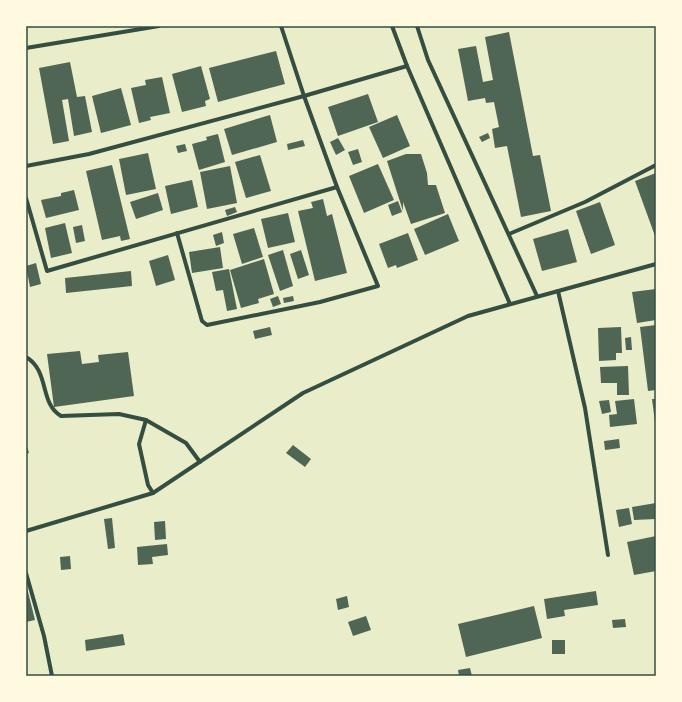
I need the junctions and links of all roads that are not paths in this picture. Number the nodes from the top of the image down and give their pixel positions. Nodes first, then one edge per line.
1 (159, 26) edge
2 (281, 26) edge
3 (392, 26) edge
4 (417, 26) edge
5 (26, 48) edge
6 (407, 66) junction
7 (304, 96) junction
8 (656, 165) edge
9 (26, 166) edge
10 (337, 187) junction
11 (26, 198) edge
12 (177, 233) junction
13 (509, 234) junction
14 (656, 264) edge
15 (558, 291) junction
16 (536, 296) junction
17 (510, 304) junction
18 (26, 357) edge
19 (146, 420) junction
20 (200, 462) junction
21 (153, 493) junction
22 (26, 531) edge
23 (608, 555) dead end
24 (26, 573) edge
25 (52, 676) edge

1 - 5 street
2 - 7 street
3 - 6 street
4 - 13 street
6 - 7 street
6 - 17 street
7 - 9 street
7 - 10 street
8 - 13 street
10 - 12 street
10 - 12 street
11 - 12 street
13 - 16 street
14 - 15 street
15 - 16 street
15 - 23 street
16 - 17 street
17 - 20 street
18 - 19 street
19 - 20 street
19 - 21 street
20 - 21 street
21 - 22 street
24 - 25 street

